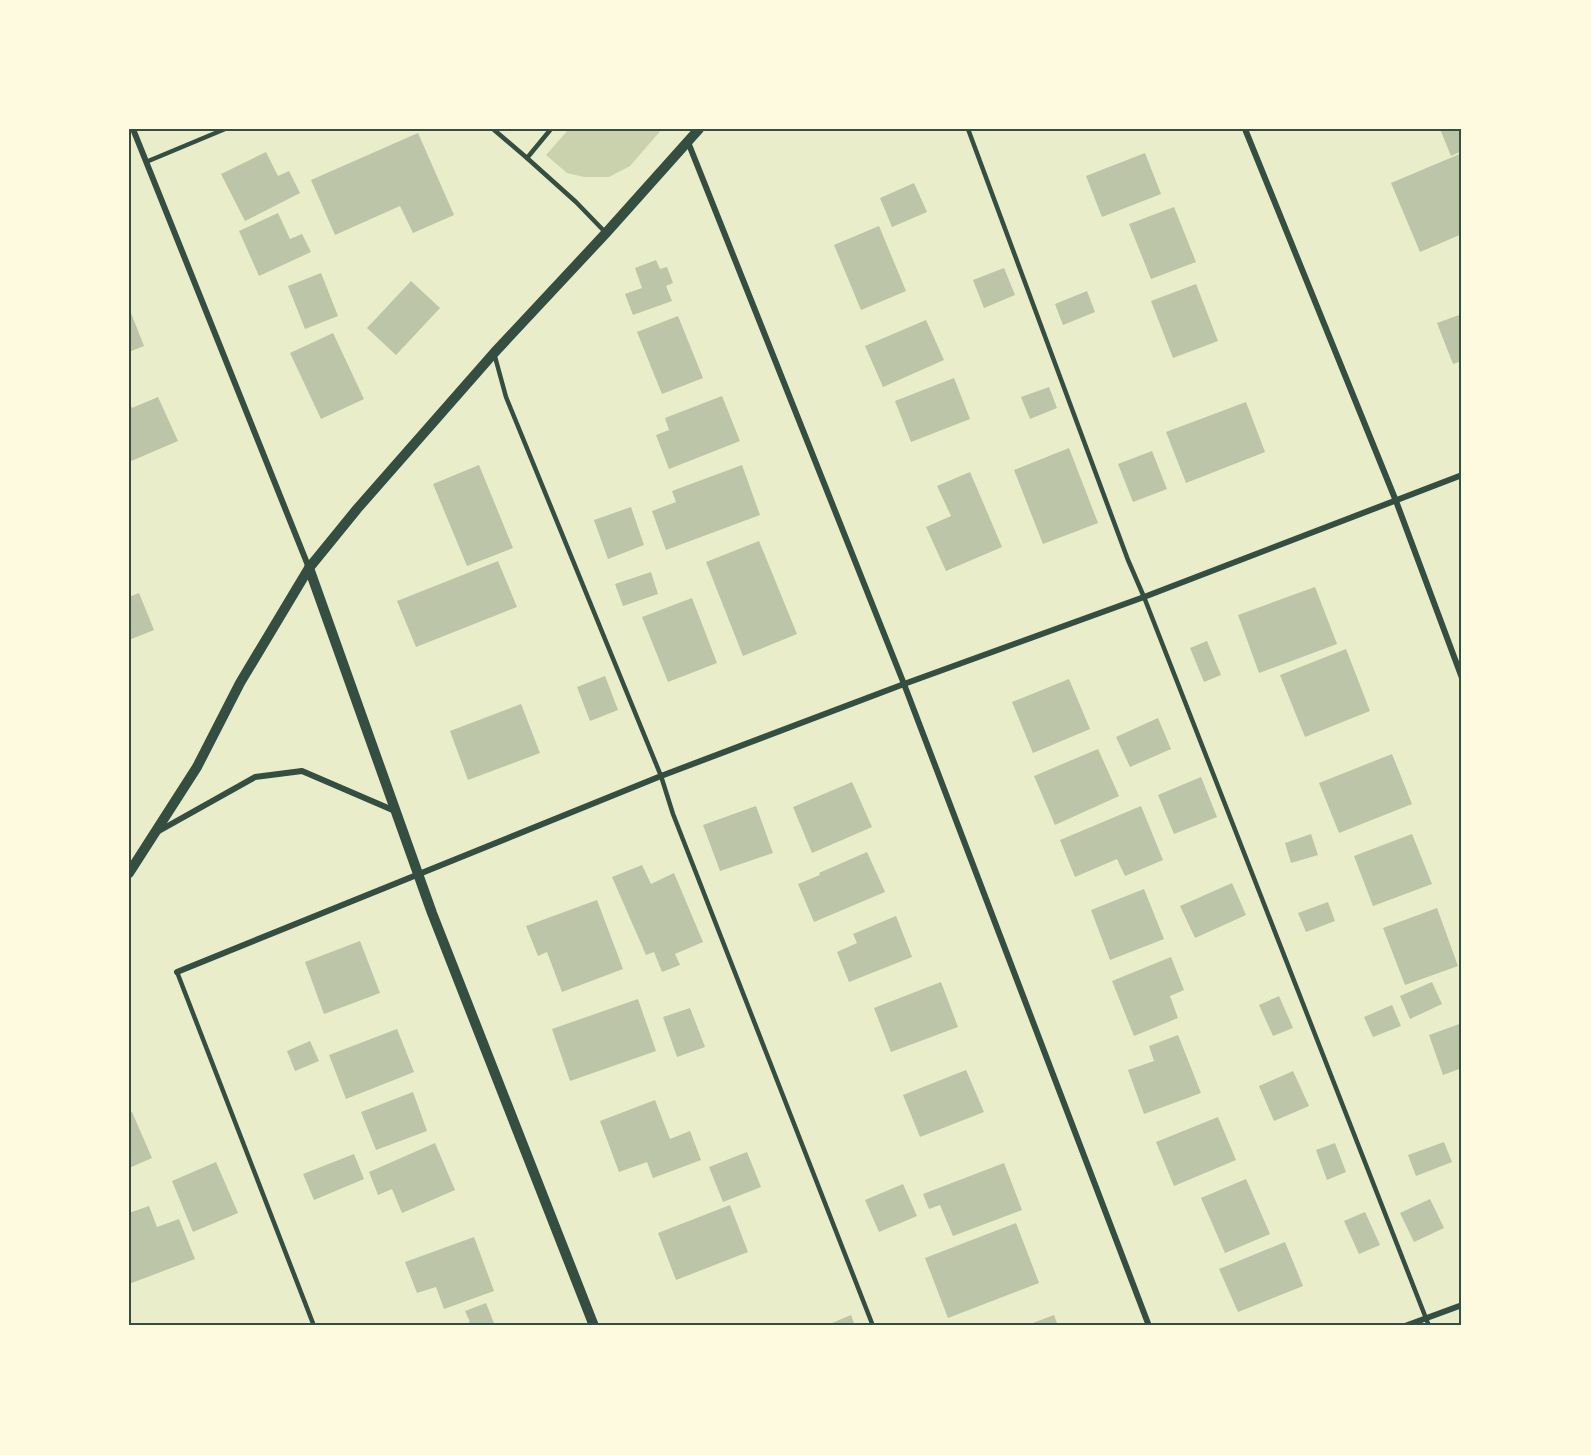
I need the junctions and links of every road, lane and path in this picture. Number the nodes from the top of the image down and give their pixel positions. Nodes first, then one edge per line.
1 (133, 129) edge
2 (225, 129) edge
3 (493, 129) edge
4 (551, 129) edge
5 (699, 129) edge
6 (968, 129) edge
7 (1245, 129) edge
8 (687, 142) junction
9 (527, 158) junction
10 (146, 162) junction
11 (606, 233) junction
12 (494, 353) junction
13 (1462, 474) edge
14 (1396, 501) junction
15 (309, 568) junction
16 (1144, 597) junction
17 (1462, 678) edge
18 (904, 684) junction
19 (661, 776) junction
20 (395, 811) junction
21 (154, 834) junction
22 (129, 873) edge
23 (419, 875) junction
24 (177, 972) joint
25 (1462, 1305) edge
26 (1426, 1318) junction
27 (314, 1326) edge
28 (594, 1326) edge
29 (873, 1326) edge
30 (1149, 1326) edge
31 (1406, 1326) edge
32 (1429, 1326) edge

1 - 10 street
2 - 10 lane
3 - 9 lane
4 - 9 lane
5 - 8 street
6 - 16 lane
7 - 14 street
8 - 11 street
8 - 18 street
9 - 11 lane
10 - 15 street
11 - 12 street
12 - 15 street
12 - 19 lane
13 - 14 street
14 - 16 street
14 - 17 street
15 - 20 street
15 - 21 street
16 - 18 street
16 - 26 lane
18 - 19 street
18 - 30 street
19 - 23 street
19 - 29 lane
20 - 21 street
20 - 23 street
21 - 22 street
23 - 24 street
23 - 28 street
24 - 27 lane
25 - 26 street
26 - 31 street
26 - 32 lane

